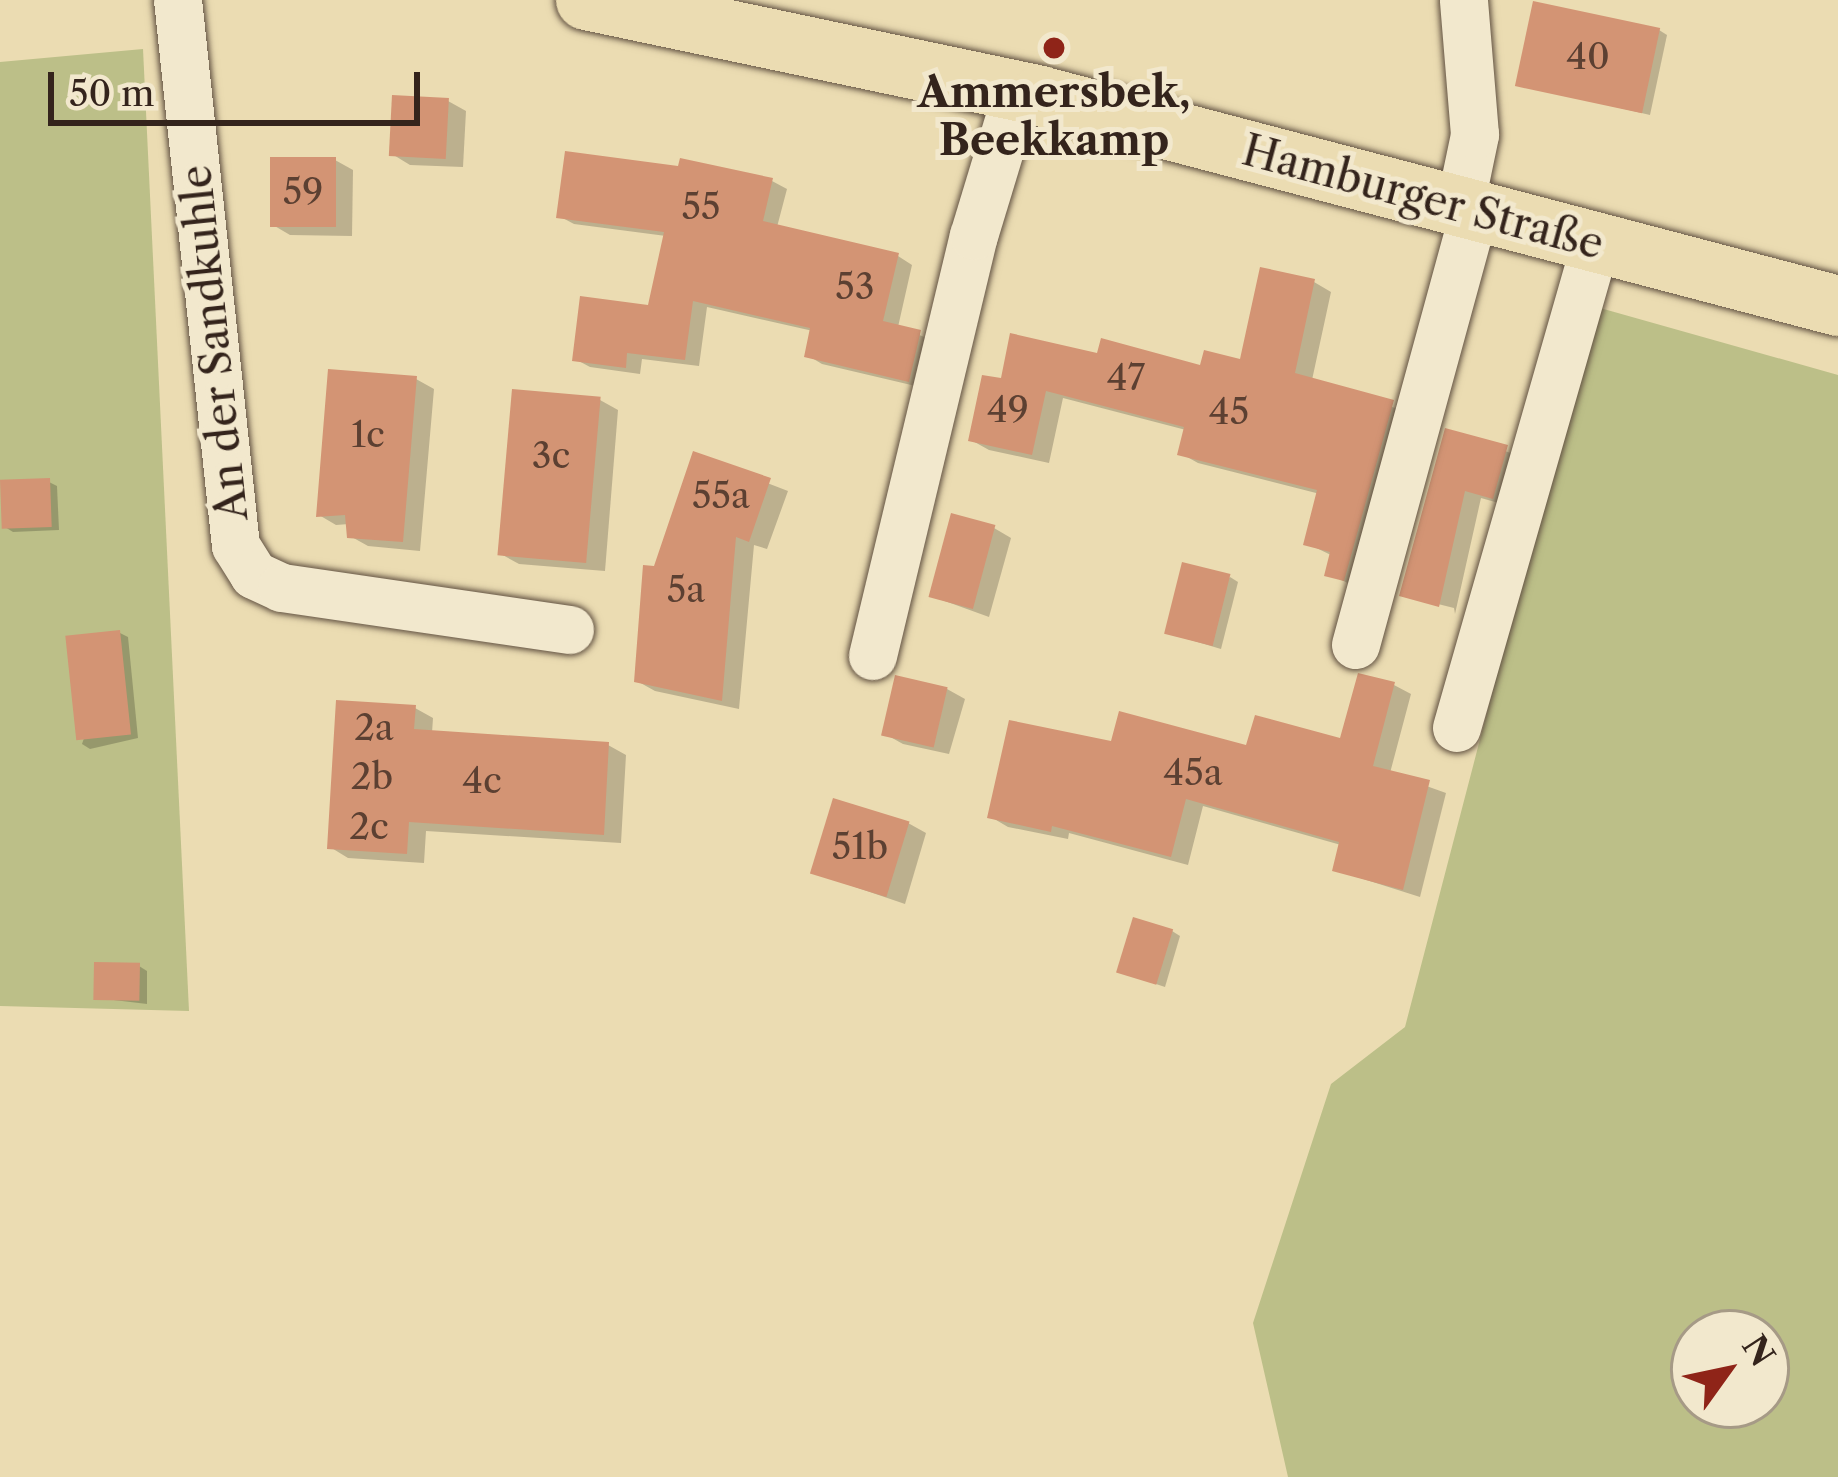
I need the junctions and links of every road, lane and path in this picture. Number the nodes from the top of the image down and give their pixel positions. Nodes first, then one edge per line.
1 (178, 0) edge
2 (586, 0) edge
3 (1464, 0) edge
4 (1018, 91) junction
5 (1467, 209) junction
6 (1596, 243) junction
7 (1838, 306) edge
8 (570, 630) dead end
9 (1356, 645) dead end
10 (873, 656) dead end
11 (1457, 728) dead end

1 - 8 street, An der Sandkuhle
2 - 4 main road, Hamburger Straße
3 - 5 street
4 - 5 main road, Hamburger Straße
4 - 10 street
5 - 6 main road, Hamburger Straße
5 - 9 street
6 - 7 main road, Hamburger Straße
6 - 11 street

